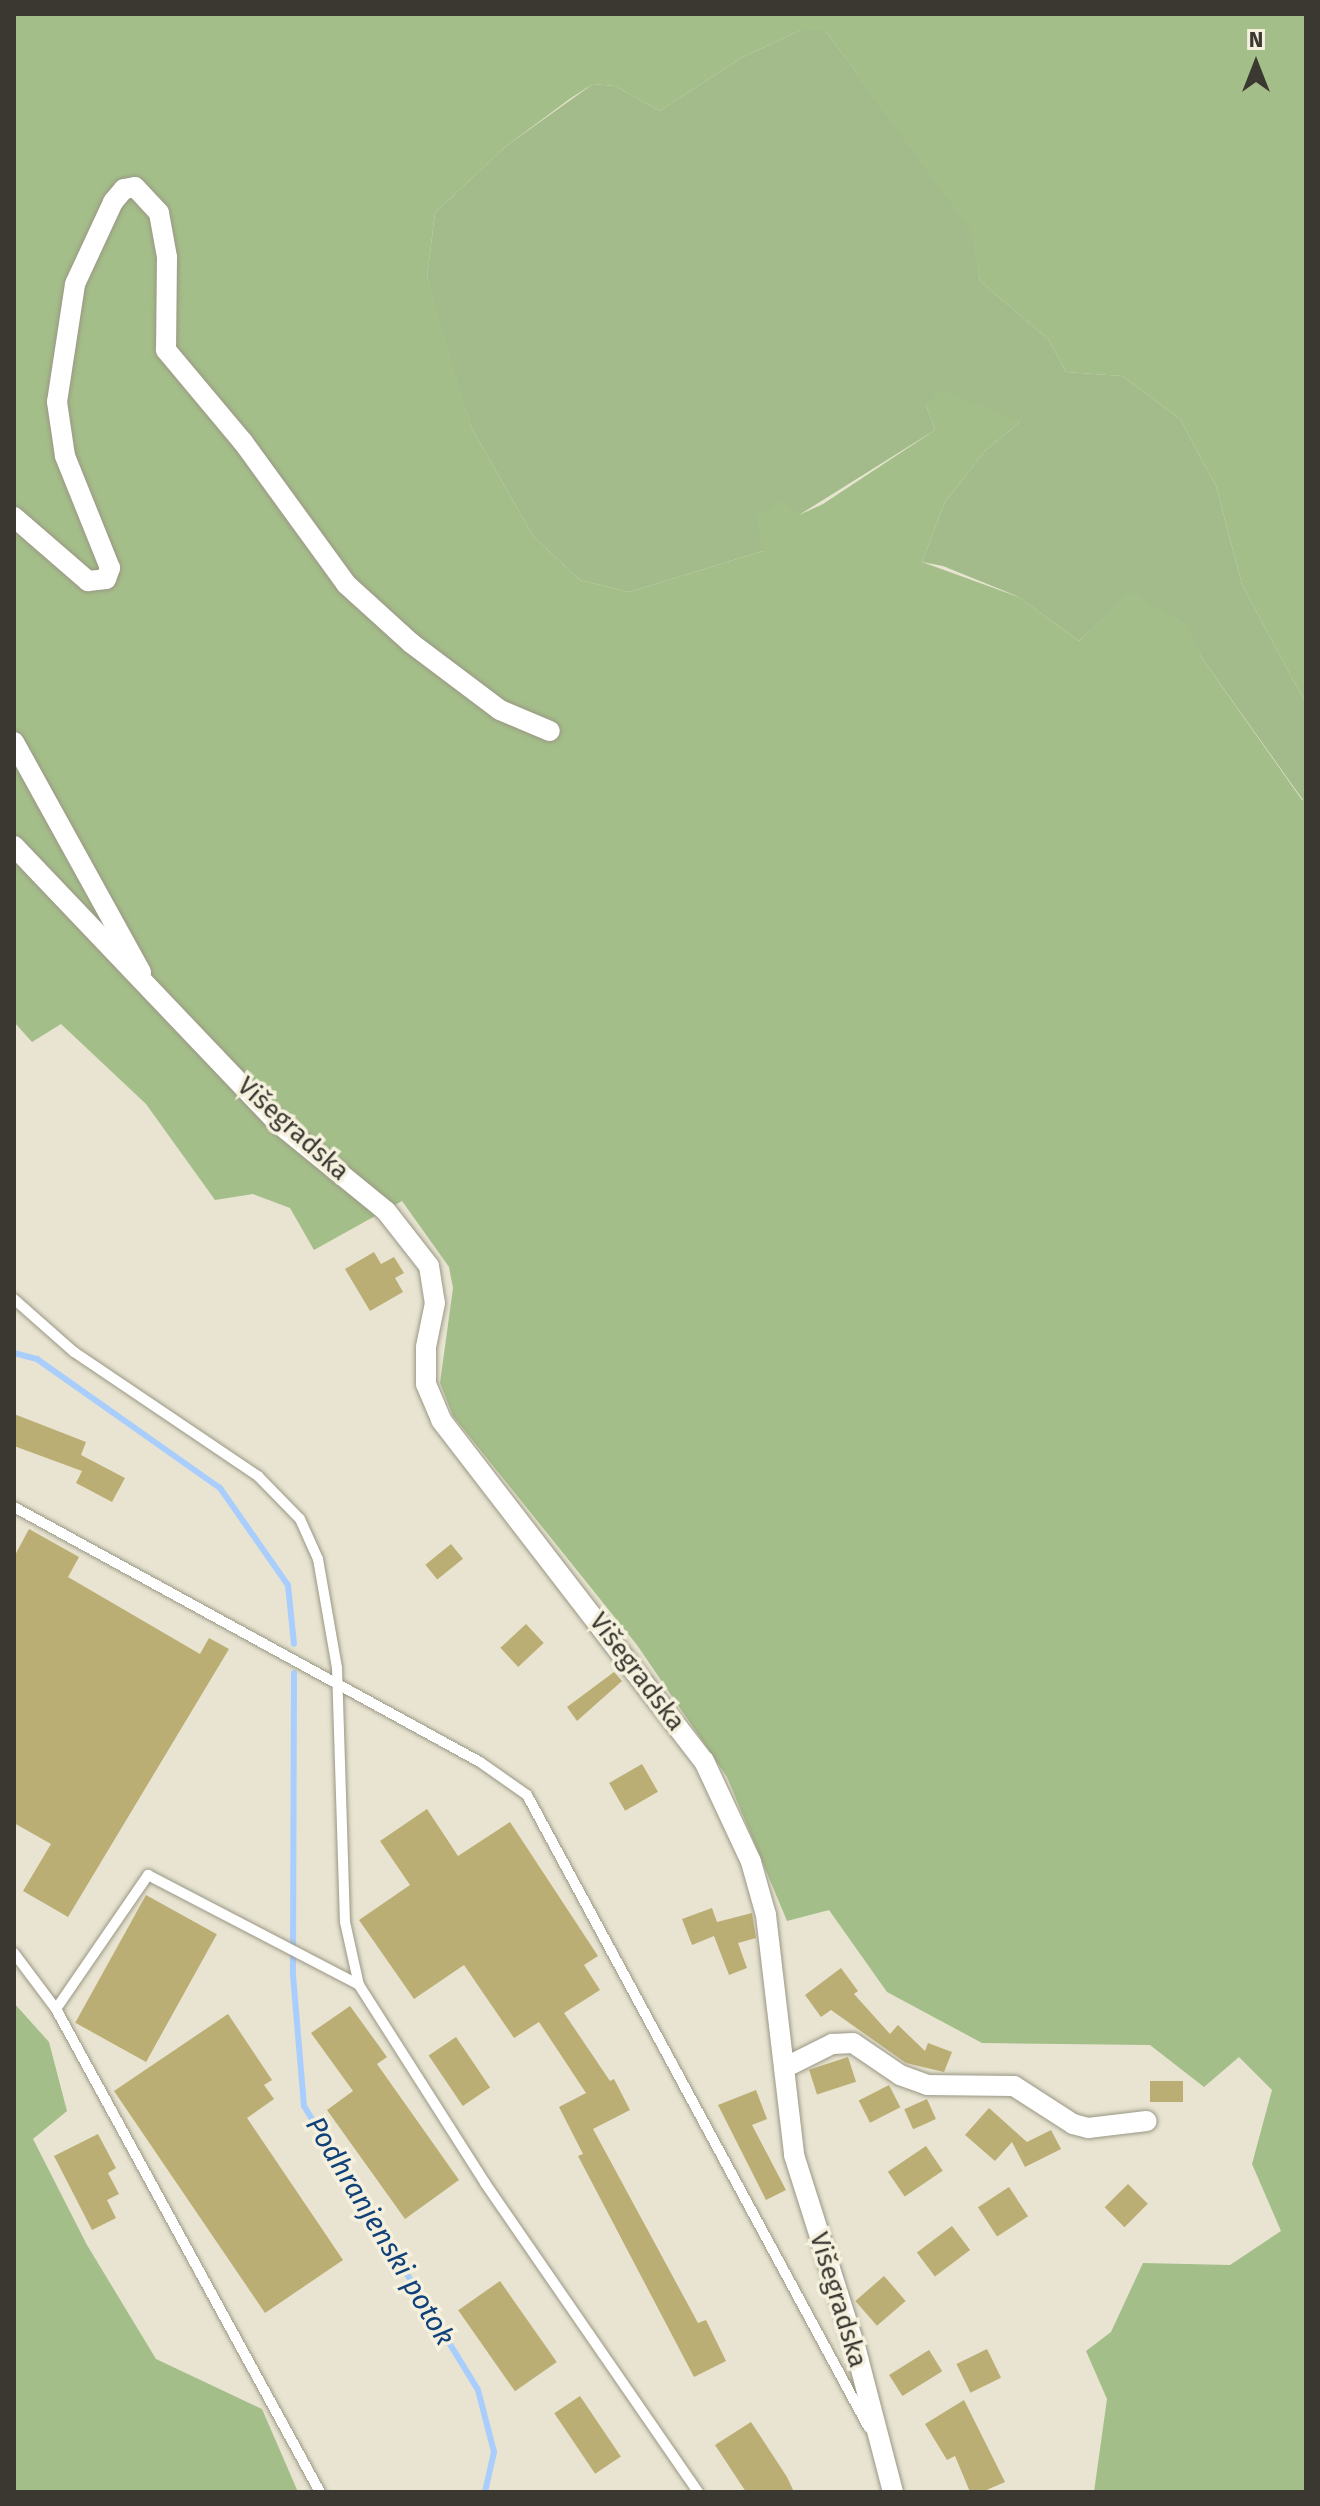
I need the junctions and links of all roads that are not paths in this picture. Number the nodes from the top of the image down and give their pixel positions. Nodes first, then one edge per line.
1 (14, 517) edge
2 (550, 731) dead end
3 (14, 742) edge
4 (14, 846) edge
5 (150, 990) junction
6 (14, 1299) edge
7 (14, 1507) edge
8 (336, 1684) junction
9 (14, 1953) edge
10 (359, 1985) junction
11 (56, 2009) junction
12 (784, 2068) junction
13 (1147, 2121) dead end
14 (877, 2444) junction
15 (320, 2492) edge
16 (698, 2492) edge
17 (893, 2492) edge

1 - 2 street
3 - 5 street
4 - 5 street
5 - 12 street, Višegradska
6 - 8 lane
7 - 8 lane
8 - 10 lane
8 - 14 lane
9 - 11 lane
10 - 11 lane
10 - 16 lane
11 - 15 lane
12 - 13 street
12 - 14 street, Višegradska
14 - 17 street, Višegradska

